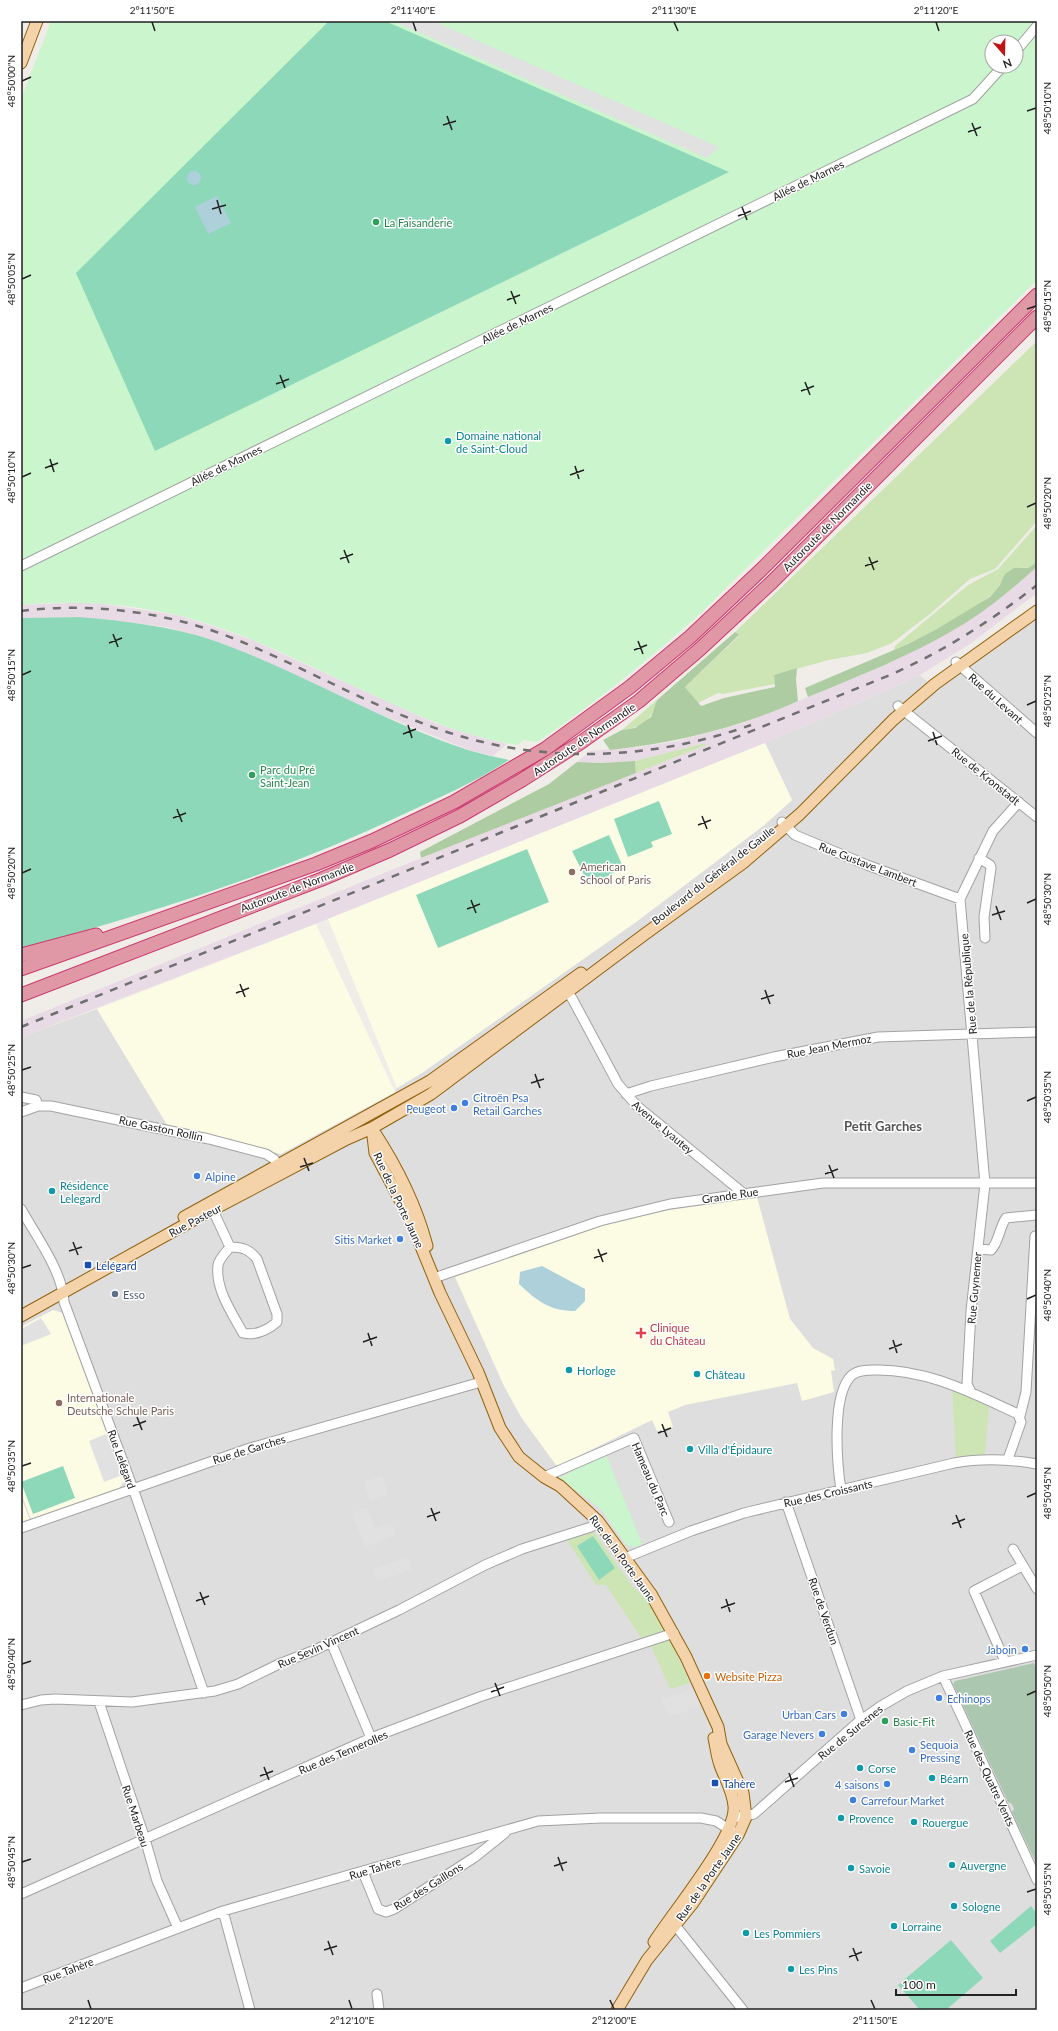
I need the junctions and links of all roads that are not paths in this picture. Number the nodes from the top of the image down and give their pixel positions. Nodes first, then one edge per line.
1 (37, 21) edge
2 (1037, 26) edge
3 (1024, 41) edge
4 (21, 63) edge
5 (996, 74) edge
6 (1037, 295) edge
7 (1037, 317) edge
8 (21, 566) edge
9 (1037, 603) edge
10 (1037, 611) edge
11 (958, 664) junction
12 (901, 708) junction
13 (1037, 733) edge
14 (1019, 802) junction
15 (1037, 817) edge
16 (784, 824) junction
17 (979, 858) junction
18 (960, 899) junction
19 (114, 937) junction
20 (985, 938) dead end
21 (21, 955) edge
22 (21, 969) edge
23 (566, 988) junction
24 (21, 995) edge
25 (1037, 1032) edge
26 (972, 1035) junction
27 (408, 1094) junction
28 (626, 1094) junction
29 (21, 1097) edge
30 (420, 1101) junction
31 (38, 1106) junction
32 (21, 1112) edge
33 (399, 1113) junction
34 (366, 1118) junction
35 (372, 1128) junction
36 (278, 1165) junction
37 (1037, 1183) edge
38 (985, 1184) junction
39 (743, 1193) junction
40 (211, 1207) junction
41 (21, 1209) edge
42 (1037, 1216) edge
43 (1035, 1236) dead end
44 (230, 1247) junction
45 (978, 1249) junction
46 (432, 1274) junction
47 (63, 1289) junction
48 (21, 1309) edge
49 (21, 1316) edge
50 (482, 1382) junction
51 (971, 1392) junction
52 (1020, 1416) junction
53 (1008, 1459) junction
54 (1037, 1464) edge
55 (544, 1477) junction
56 (133, 1488) junction
57 (841, 1490) junction
58 (786, 1502) junction
59 (598, 1521) junction
60 (669, 1522) dead end
61 (21, 1528) edge
62 (1013, 1549) dead end
63 (625, 1558) junction
64 (1022, 1566) junction
65 (1037, 1589) edge
66 (674, 1633) junction
67 (331, 1642) junction
68 (1037, 1655) edge
69 (1004, 1658) dead end
70 (943, 1676) junction
71 (204, 1693) junction
72 (99, 1702) junction
73 (21, 1705) edge
74 (713, 1720) junction
75 (861, 1720) junction
76 (371, 1738) junction
77 (734, 1812) junction
78 (746, 1812) junction
79 (509, 1830) junction
80 (734, 1832) junction
81 (146, 1839) junction
82 (363, 1872) junction
83 (1037, 1880) edge
84 (21, 1894) edge
85 (223, 1911) junction
86 (675, 1925) junction
87 (178, 1928) junction
88 (648, 1960) junction
89 (21, 1988) edge
90 (377, 1994) dead end
91 (250, 2010) edge
92 (379, 2010) edge
93 (617, 2010) edge
94 (743, 2010) edge

1 - 4 main road
2 - 3 street
5 - 8 street, Allée de Marnes
6 - 19 highway, Autoroute de Normandie
7 - 24 highway, Autoroute de Normandie
9 - 11 main road, Boulevard du Général de Gaulle
10 - 11 main road, Boulevard du Général de Gaulle
11 - 12 main road, Boulevard du Général de Gaulle
11 - 13 street, Rue du Levant
12 - 14 street, Rue de Kronstadt
12 - 16 main road, Boulevard du Général de Gaulle
14 - 15 street, Rue de Kronstadt
14 - 17 street, Rue de la République
16 - 18 street, Rue Gustave Lambert
16 - 23 main road, Boulevard du Général de Gaulle
17 - 18 street, Rue de la République
17 - 20 street
18 - 26 street, Rue de la République
19 - 21 highway
19 - 22 highway, Autoroute de Normandie
23 - 27 main road, Boulevard du Général de Gaulle
23 - 28 street, Avenue Lyautey
23 - 30 main road, Boulevard du Général de Gaulle
25 - 26 street, Rue Jean Mermoz
26 - 28 street, Rue Jean Mermoz
26 - 38 street, Rue de la République
27 - 30 main road
27 - 33 main road
27 - 34 main road, Boulevard du Général de Gaulle
28 - 39 street, Avenue Lyautey
29 - 31 street
30 - 33 main road, Boulevard du Général de Gaulle
31 - 32 street
31 - 36 street, Rue Gaston Rollin
33 - 35 main road, Boulevard du Général de Gaulle
34 - 35 main road, Rue de la Porte Jaune
34 - 36 main road, Rue Pasteur
35 - 40 main road, Rue Pasteur
35 - 46 main road, Rue de la Porte Jaune
36 - 40 main road, Rue Pasteur
37 - 38 street, Grande Rue
38 - 39 street, Grande Rue
38 - 45 street, Rue Guynemer
39 - 46 street, Grande Rue
40 - 44 street
40 - 47 main road, Rue Pasteur
41 - 47 street, Rue Lelégard
42 - 45 street
43 - 52 street
44 - 44 street
45 - 51 street, Rue Guynemer
46 - 50 main road, Rue de la Porte Jaune
47 - 48 main road, Rue Pasteur
47 - 49 main road, Rue Pasteur
47 - 56 street, Rue Lelégard
50 - 55 main road, Rue de la Porte Jaune
50 - 56 street, Rue de Garches
51 - 52 street
51 - 57 street
52 - 53 street
53 - 54 street, Rue des Croissants
53 - 57 street, Rue des Croissants
55 - 59 main road, Rue de la Porte Jaune
55 - 60 street, Hameau du Parc
56 - 61 street, Rue de Garches
56 - 71 street, Rue Lelégard
57 - 58 street, Rue des Croissants
58 - 63 street, Rue des Croissants
58 - 75 street, Rue de Verdun
59 - 63 main road, Rue de la Porte Jaune
59 - 67 street, Rue Sevin Vincent
62 - 64 street
63 - 66 main road, Rue de la Porte Jaune
64 - 65 street
64 - 69 street
66 - 74 main road, Rue de la Porte Jaune
66 - 76 street, Rue des Tennerolles
67 - 71 street, Rue Sevin Vincent
67 - 76 street
68 - 70 street, Rue de Suresnes
70 - 75 street, Rue de Suresnes
70 - 83 street, Rue des Quatre Vents
71 - 72 street, Rue Sevin Vincent
72 - 73 street, Rue Sevin Vincent
72 - 81 street, Rue Marbeau
74 - 77 main road, Rue de la Porte Jaune
74 - 78 main road, Rue de la Porte Jaune
75 - 78 street, Rue de Suresnes
76 - 81 street, Rue des Tennerolles
77 - 78 street
77 - 80 main road, Rue de la Porte Jaune
78 - 80 main road, Rue de la Porte Jaune
79 - 80 street, Rue Tahère
79 - 82 street, Rue Tahère
79 - 82 street, Rue des Gaillons
80 - 86 main road, Rue de la Porte Jaune
80 - 88 main road, Rue de la Porte Jaune
81 - 84 street, Rue des Tennerolles
81 - 87 street, Rue Marbeau
82 - 85 street, Rue Tahère
85 - 87 street, Rue Tahère
85 - 91 street
86 - 88 main road, Rue de la Porte Jaune
86 - 94 street
87 - 89 street, Rue Tahère
88 - 93 main road, Rue de la Porte Jaune
90 - 92 street

